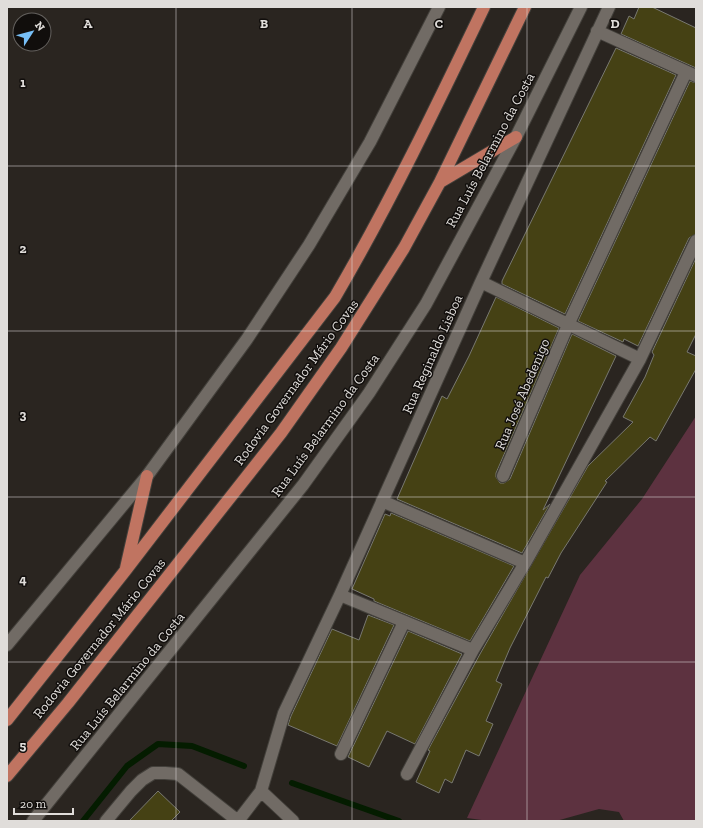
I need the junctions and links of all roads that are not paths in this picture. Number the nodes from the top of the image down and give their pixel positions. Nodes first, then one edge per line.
1 (439, 7) edge
2 (484, 7) edge
3 (525, 7) edge
4 (581, 7) edge
5 (610, 7) edge
6 (597, 31) junction
7 (691, 74) edge
8 (516, 137) junction
9 (440, 182) junction
10 (696, 241) edge
11 (481, 282) junction
12 (568, 325) junction
13 (640, 359) junction
14 (147, 476) junction
15 (503, 476) dead end
16 (382, 501) junction
17 (525, 563) junction
18 (125, 571) junction
19 (340, 595) junction
20 (404, 622) junction
21 (7, 645) edge
22 (473, 650) junction
23 (7, 720) edge
24 (341, 754) dead end
25 (407, 774) dead end
26 (7, 776) edge
27 (261, 791) junction
28 (33, 821) edge
29 (106, 821) edge
30 (238, 821) edge
31 (293, 821) edge

1 - 14 street
2 - 18 highway, Rodovia Governador Mário Covas
3 - 9 highway, Rodovia Governador Mário Covas
4 - 8 street, Rua Luís Belarmino da Costa
5 - 6 street, Rua Reginaldo Lisboa
6 - 7 street
6 - 11 street, Rua Reginaldo Lisboa
7 - 12 street, Rua José Abedenigo
8 - 9 highway
8 - 28 street, Rua Luís Belarmino da Costa
9 - 26 highway, Rodovia Governador Mário Covas
10 - 13 street
11 - 12 street
11 - 16 street, Rua Reginaldo Lisboa
12 - 13 street
12 - 15 street, Rua José Abedenigo
13 - 17 street
14 - 18 highway
14 - 21 street
16 - 17 street
16 - 19 street, Rua Reginaldo Lisboa
17 - 22 street
18 - 23 highway, Rodovia Governador Mário Covas
19 - 20 street
19 - 27 street, Rua Reginaldo Lisboa
20 - 22 street
20 - 24 street
22 - 25 street
27 - 30 street
27 - 31 street
29 - 30 street

